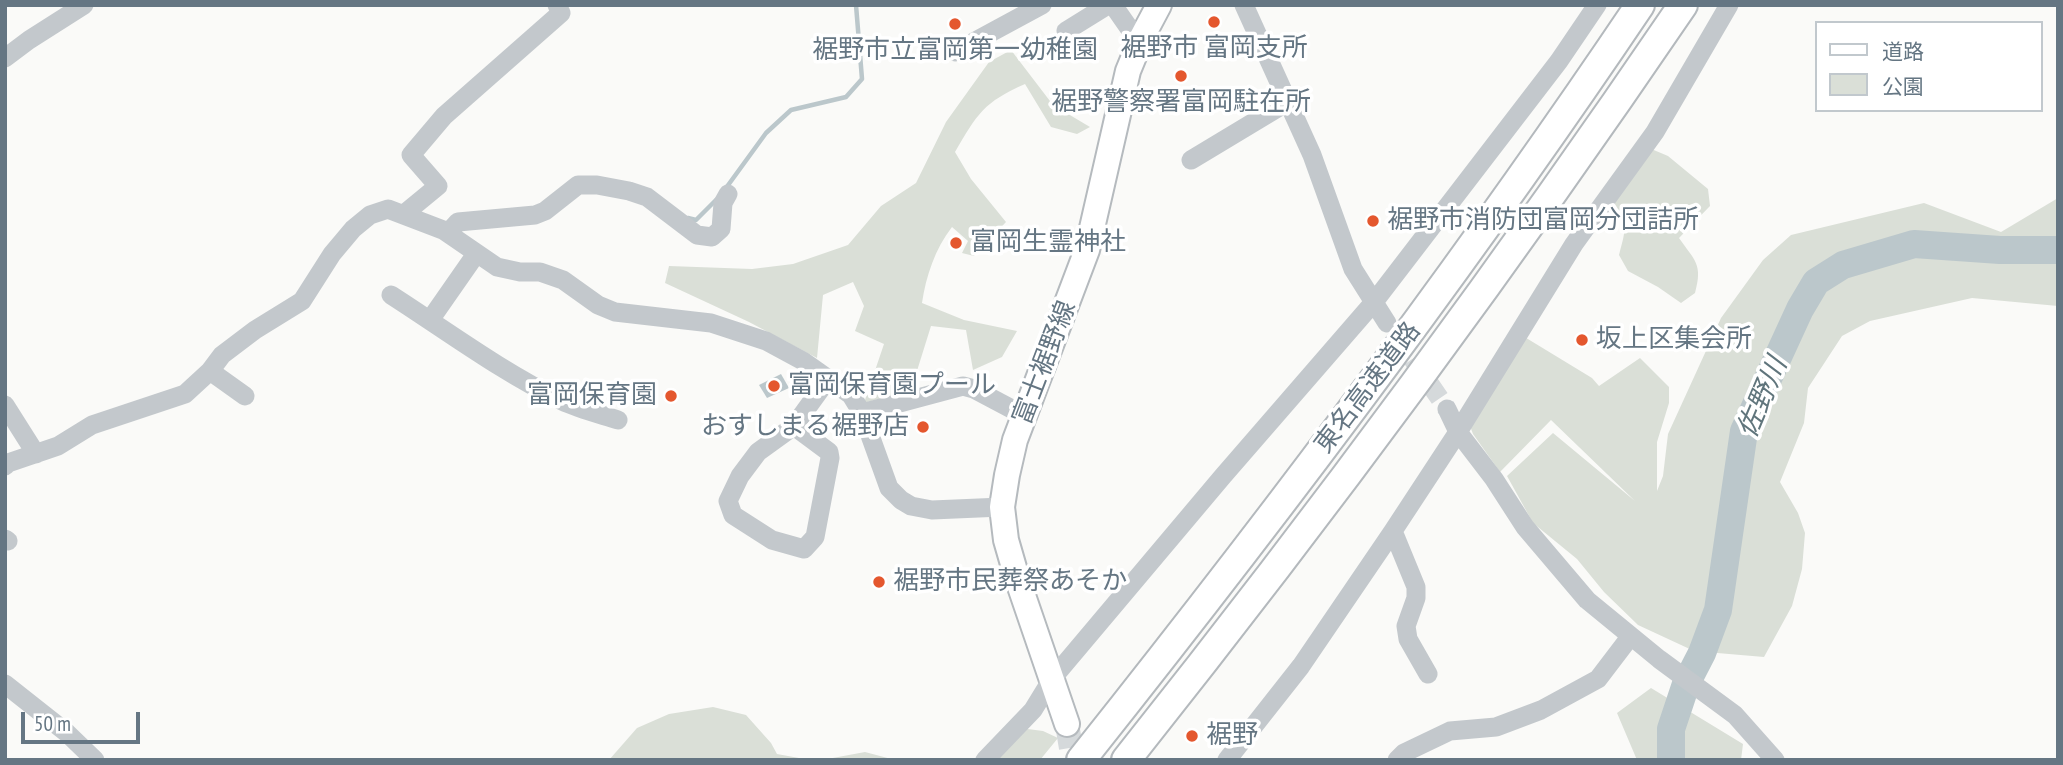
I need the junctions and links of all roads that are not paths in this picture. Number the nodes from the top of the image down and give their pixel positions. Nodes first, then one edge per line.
1 (84, 5) edge
2 (557, 5) edge
3 (1042, 5) edge
4 (1110, 5) edge
5 (1159, 5) edge
6 (1597, 5) edge
7 (1640, 5) edge
8 (1683, 5) edge
9 (1729, 5) edge
10 (1249, 7) edge
11 (1066, 31) dead end
12 (1142, 37) junction
13 (955, 52) dead end
14 (5, 58) edge
15 (1289, 102) junction
16 (1191, 160) dead end
17 (728, 194) dead end
18 (404, 214) junction
19 (448, 233) junction
20 (477, 254) junction
21 (391, 295) dead end
22 (1374, 302) junction
23 (430, 320) junction
24 (1387, 323) tunnel mouth
25 (210, 372) junction
26 (828, 379) junction
27 (245, 396) dead end
28 (5, 405) edge
29 (1447, 409) tunnel mouth
30 (862, 413) junction
31 (1025, 416) junction
32 (618, 420) dead end
33 (794, 426) junction
34 (1458, 432) junction
35 (36, 454) junction
36 (5, 466) edge
37 (1002, 507) junction
38 (1392, 531) junction
39 (1630, 637) junction
40 (1428, 674) dead end
41 (1052, 679) junction
42 (5, 684) edge
43 (1067, 724) tunnel mouth
44 (95, 760) edge
45 (985, 760) edge
46 (1081, 760) edge
47 (1126, 760) edge
48 (1227, 760) edge
49 (1397, 760) edge
50 (1775, 760) edge

1 - 14 street
2 - 18 street
3 - 13 street
4 - 11 street
4 - 12 street
5 - 12 main road, 富士裾野線
6 - 22 street
7 - 46 highway, 東名高速道路
8 - 47 highway, 東名高速道路
9 - 34 street
10 - 15 street
12 - 31 main road, 富士裾野線
15 - 16 street
15 - 22 street
17 - 19 street
18 - 19 street
18 - 25 street
19 - 20 street
20 - 23 street
20 - 26 street
21 - 23 street
22 - 24 street
22 - 41 street
23 - 32 street
25 - 27 street
25 - 35 street
26 - 30 street
26 - 33 street
28 - 35 street
29 - 34 street
30 - 31 street
30 - 37 street
31 - 37 main road, 富士裾野線
33 - 33 street
34 - 38 street
34 - 39 street
35 - 36 street
37 - 41 main road, 富士裾野線
38 - 40 street
38 - 48 street
39 - 49 street
39 - 50 street
41 - 43 main road, 富士裾野線
41 - 45 street
42 - 44 street

